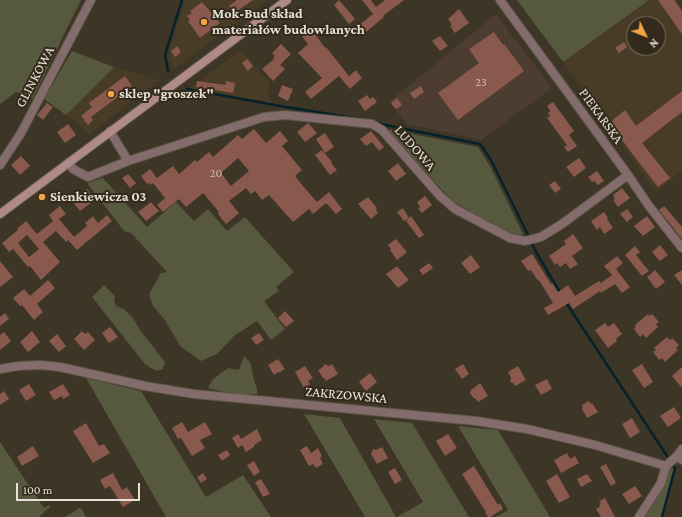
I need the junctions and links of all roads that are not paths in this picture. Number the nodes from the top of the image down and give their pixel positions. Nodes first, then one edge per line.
1 (91, 0) edge
2 (287, 0) edge
3 (500, 0) edge
4 (110, 131) junction
5 (128, 161) junction
6 (68, 163) junction
7 (0, 165) edge
8 (628, 175) junction
9 (0, 214) edge
10 (682, 248) edge
11 (0, 369) edge
12 (682, 449) edge
13 (679, 458) edge
14 (666, 466) junction
15 (638, 517) edge

1 - 7 street, GLINKOWA
2 - 4 main road
3 - 8 street, PIEKARSKA
4 - 5 street
4 - 6 main road
5 - 6 street, LUDOWA
5 - 8 street, LUDOWA
6 - 9 main road
8 - 10 street, PIEKARSKA
11 - 14 street, ZAKRZOWSKA
12 - 13 street
13 - 14 street
14 - 15 street

